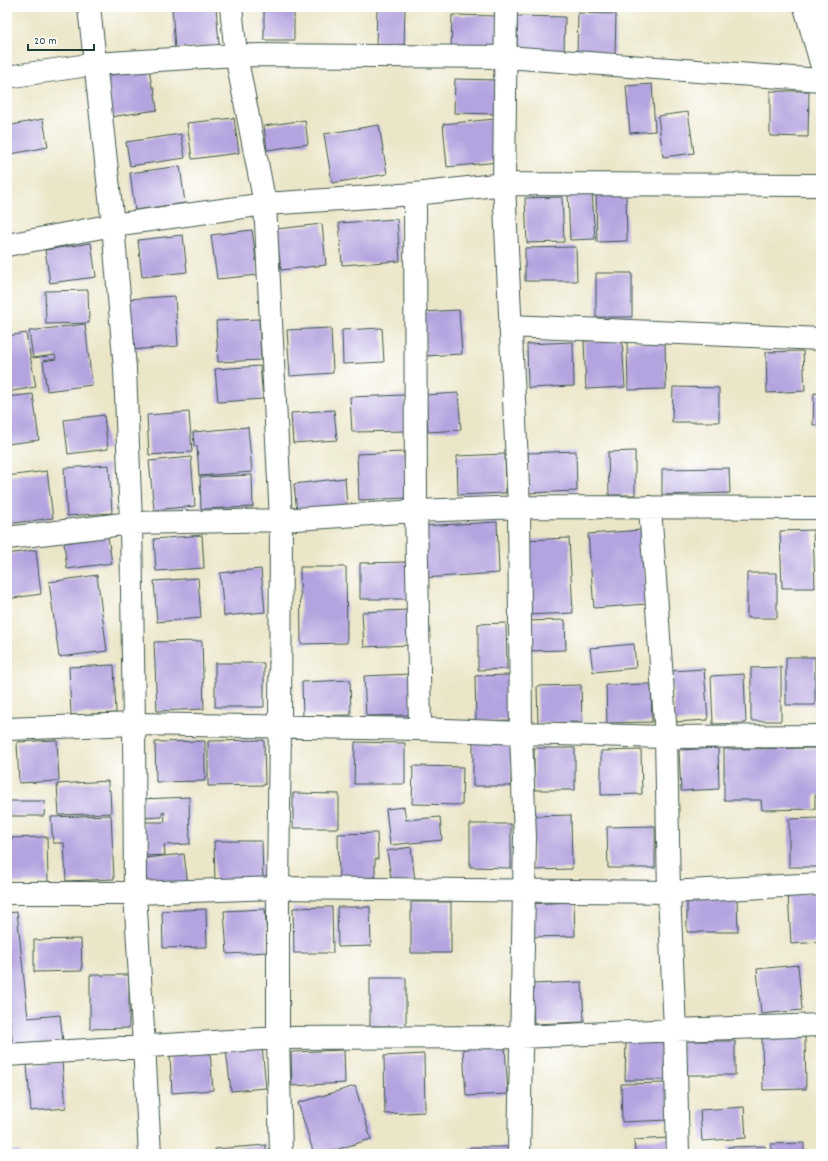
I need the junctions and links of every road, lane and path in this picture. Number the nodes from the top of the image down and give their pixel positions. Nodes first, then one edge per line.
1 (89, 7) edge
2 (231, 7) edge
3 (506, 7) edge
4 (805, 7) edge
5 (236, 54) junction
6 (506, 57) junction
7 (821, 63) edge
8 (95, 64) junction
9 (7, 77) edge
10 (821, 80) edge
11 (504, 184) junction
12 (821, 185) edge
13 (415, 194) junction
14 (265, 204) junction
15 (114, 225) junction
16 (7, 245) edge
17 (510, 326) junction
18 (821, 339) edge
19 (518, 506) junction
20 (650, 507) junction
21 (821, 508) edge
22 (416, 511) junction
23 (281, 520) junction
24 (131, 523) junction
25 (7, 538) edge
26 (134, 724) junction
27 (280, 726) junction
28 (7, 729) edge
29 (420, 729) junction
30 (521, 733) junction
31 (821, 736) edge
32 (666, 737) junction
33 (821, 884) edge
34 (278, 888) junction
35 (524, 890) junction
36 (134, 892) junction
37 (669, 892) junction
38 (7, 893) edge
39 (821, 1025) edge
40 (675, 1030) junction
41 (278, 1038) junction
42 (521, 1038) junction
43 (144, 1046) junction
44 (7, 1055) edge
45 (150, 1154) edge
46 (281, 1154) edge
47 (519, 1154) edge
48 (678, 1154) edge

1 - 8 street
2 - 5 street
3 - 6 street
4 - 7 street
5 - 6 street
5 - 8 street
5 - 14 street
6 - 10 street
6 - 11 street
8 - 9 street
8 - 15 street
11 - 12 street
11 - 13 street
11 - 17 street
13 - 14 street
13 - 22 street
14 - 15 street
14 - 23 street
15 - 16 street
15 - 24 street
17 - 18 street
17 - 19 street
19 - 20 street
19 - 22 street
19 - 30 street
20 - 21 street
20 - 32 street
22 - 23 street
22 - 29 street
23 - 24 street
23 - 27 street
24 - 25 street
24 - 26 street
26 - 27 street
26 - 28 street
26 - 36 street
27 - 29 street
27 - 34 street
29 - 30 street
30 - 32 street
30 - 35 street
31 - 32 street
32 - 37 street
33 - 37 street
34 - 35 street
34 - 36 street
34 - 41 street
35 - 37 street
35 - 42 street
36 - 38 street
36 - 43 street
37 - 40 street
39 - 40 street
40 - 42 street
40 - 48 street
41 - 42 street
41 - 43 street
41 - 46 street
42 - 47 street
43 - 44 street
43 - 45 street

